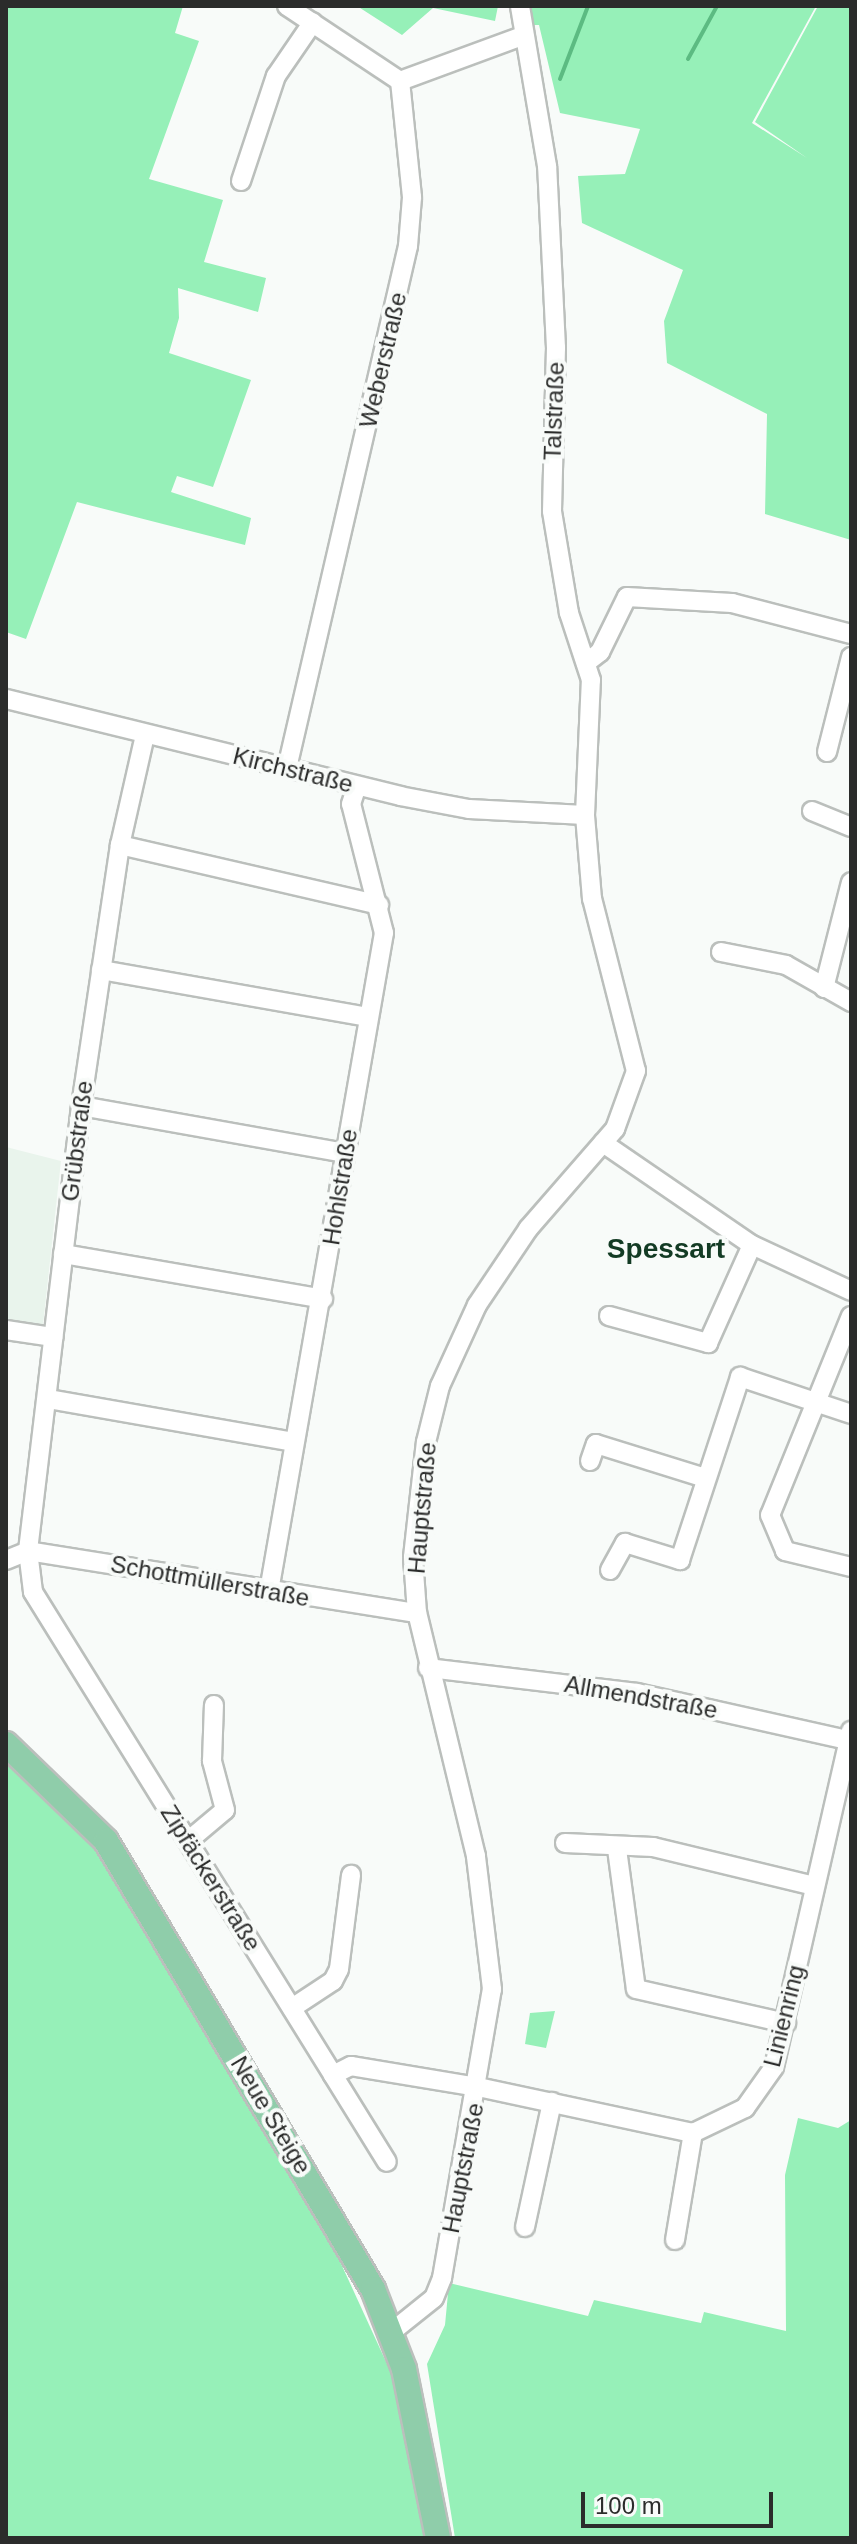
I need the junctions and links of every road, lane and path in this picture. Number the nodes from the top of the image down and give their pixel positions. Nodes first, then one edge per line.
1 (287, 6) edge
2 (520, 6) edge
3 (313, 22) junction
4 (522, 36) junction
5 (400, 81) junction
6 (241, 181) dead end
7 (851, 634) edge
8 (851, 657) edge
9 (586, 663) junction
10 (6, 699) edge
11 (145, 735) junction
12 (827, 752) dead end
13 (287, 768) junction
14 (357, 786) junction
15 (812, 811) dead end
16 (585, 815) junction
17 (851, 827) edge
18 (120, 845) junction
19 (851, 882) edge
20 (379, 905) junction
21 (721, 952) dead end
22 (101, 970) junction
23 (824, 988) junction
24 (851, 1002) edge
25 (367, 1017) junction
26 (81, 1106) junction
27 (603, 1143) junction
28 (344, 1153) junction
29 (752, 1245) junction
30 (63, 1254) junction
31 (851, 1291) edge
32 (323, 1299) junction
33 (609, 1316) dead end
34 (851, 1316) edge
35 (6, 1330) edge
36 (53, 1337) junction
37 (48, 1399) junction
38 (818, 1403) junction
39 (851, 1414) edge
40 (294, 1442) junction
41 (590, 1461) dead end
42 (705, 1478) junction
43 (28, 1551) junction
44 (6, 1560) edge
45 (851, 1567) edge
46 (610, 1570) dead end
47 (269, 1591) junction
48 (417, 1613) junction
49 (428, 1668) junction
50 (214, 1705) dead end
51 (850, 1737) edge
52 (6, 1744) edge
53 (188, 1841) junction
54 (565, 1843) dead end
55 (617, 1849) junction
56 (351, 1875) dead end
57 (814, 1886) junction
58 (292, 2008) junction
59 (786, 2023) junction
60 (333, 2075) junction
61 (478, 2087) junction
62 (552, 2102) junction
63 (693, 2133) junction
64 (387, 2162) dead end
65 (525, 2227) dead end
66 (675, 2240) dead end
67 (394, 2330) junction
68 (438, 2538) edge

1 - 3 street
2 - 4 street, Talstraße
3 - 5 street
3 - 6 street
4 - 5 street
4 - 9 street, Talstraße
5 - 13 street, Weberstraße
7 - 9 street
8 - 12 street
9 - 16 street, Talstraße
10 - 11 street, Kirchstraße
11 - 13 street, Kirchstraße
11 - 18 street, Grübstraße
13 - 14 street, Kirchstraße
14 - 16 street, Kirchstraße
14 - 20 street, Hohlstraße
15 - 17 street
16 - 27 street, Hauptstraße
18 - 20 street
18 - 22 street, Grübstraße
19 - 23 street
20 - 25 street, Hohlstraße
21 - 23 street
22 - 25 street
22 - 26 street, Grübstraße
23 - 24 street
25 - 28 street, Hohlstraße
26 - 28 street
26 - 30 street, Grübstraße
27 - 29 street
27 - 48 street, Hauptstraße
28 - 32 street, Hohlstraße
29 - 31 street
29 - 33 street
30 - 32 street
30 - 36 street, Grübstraße
32 - 40 street, Hohlstraße
34 - 38 street
35 - 36 street
36 - 37 street, Grübstraße
37 - 40 street
37 - 43 street, Grübstraße
38 - 39 street
38 - 42 street
38 - 45 street
40 - 47 street, Hohlstraße
41 - 42 street
42 - 46 street
43 - 44 street
43 - 47 street, Schottmüllerstraße
43 - 53 street, Zipfäckerstraße
47 - 48 street, Schottmüllerstraße
48 - 49 street, Hauptstraße
49 - 51 street, Allmendstraße
49 - 61 street, Hauptstraße
50 - 53 street
51 - 57 street, Linienring
52 - 67 main road, Neue Steige
53 - 58 street, Zipfäckerstraße
54 - 55 street
55 - 57 street
55 - 59 street
56 - 58 street
57 - 59 street, Linienring
58 - 60 street, Zipfäckerstraße
59 - 63 street, Linienring
60 - 61 street
60 - 64 street, Zipfäckerstraße
61 - 62 street
61 - 67 street, Hauptstraße
62 - 63 street
62 - 65 street
63 - 66 street
67 - 68 main road, Neue Steige

